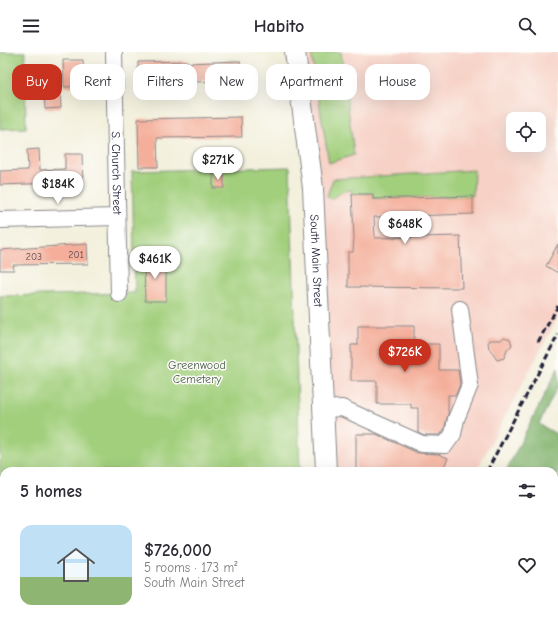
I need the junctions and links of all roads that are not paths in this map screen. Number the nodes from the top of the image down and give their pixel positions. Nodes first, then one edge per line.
1 (114, 52) edge
2 (294, 52) edge
3 (117, 217) junction
4 (0, 220) edge
5 (119, 294) dead end
6 (460, 308) dead end
7 (323, 409) junction
8 (326, 467) edge

1 - 3 street, S. Church Street
2 - 7 main road, South Main Street
3 - 4 street
3 - 5 street, S. Church Street
6 - 7 street
7 - 8 main road, South Main Street

